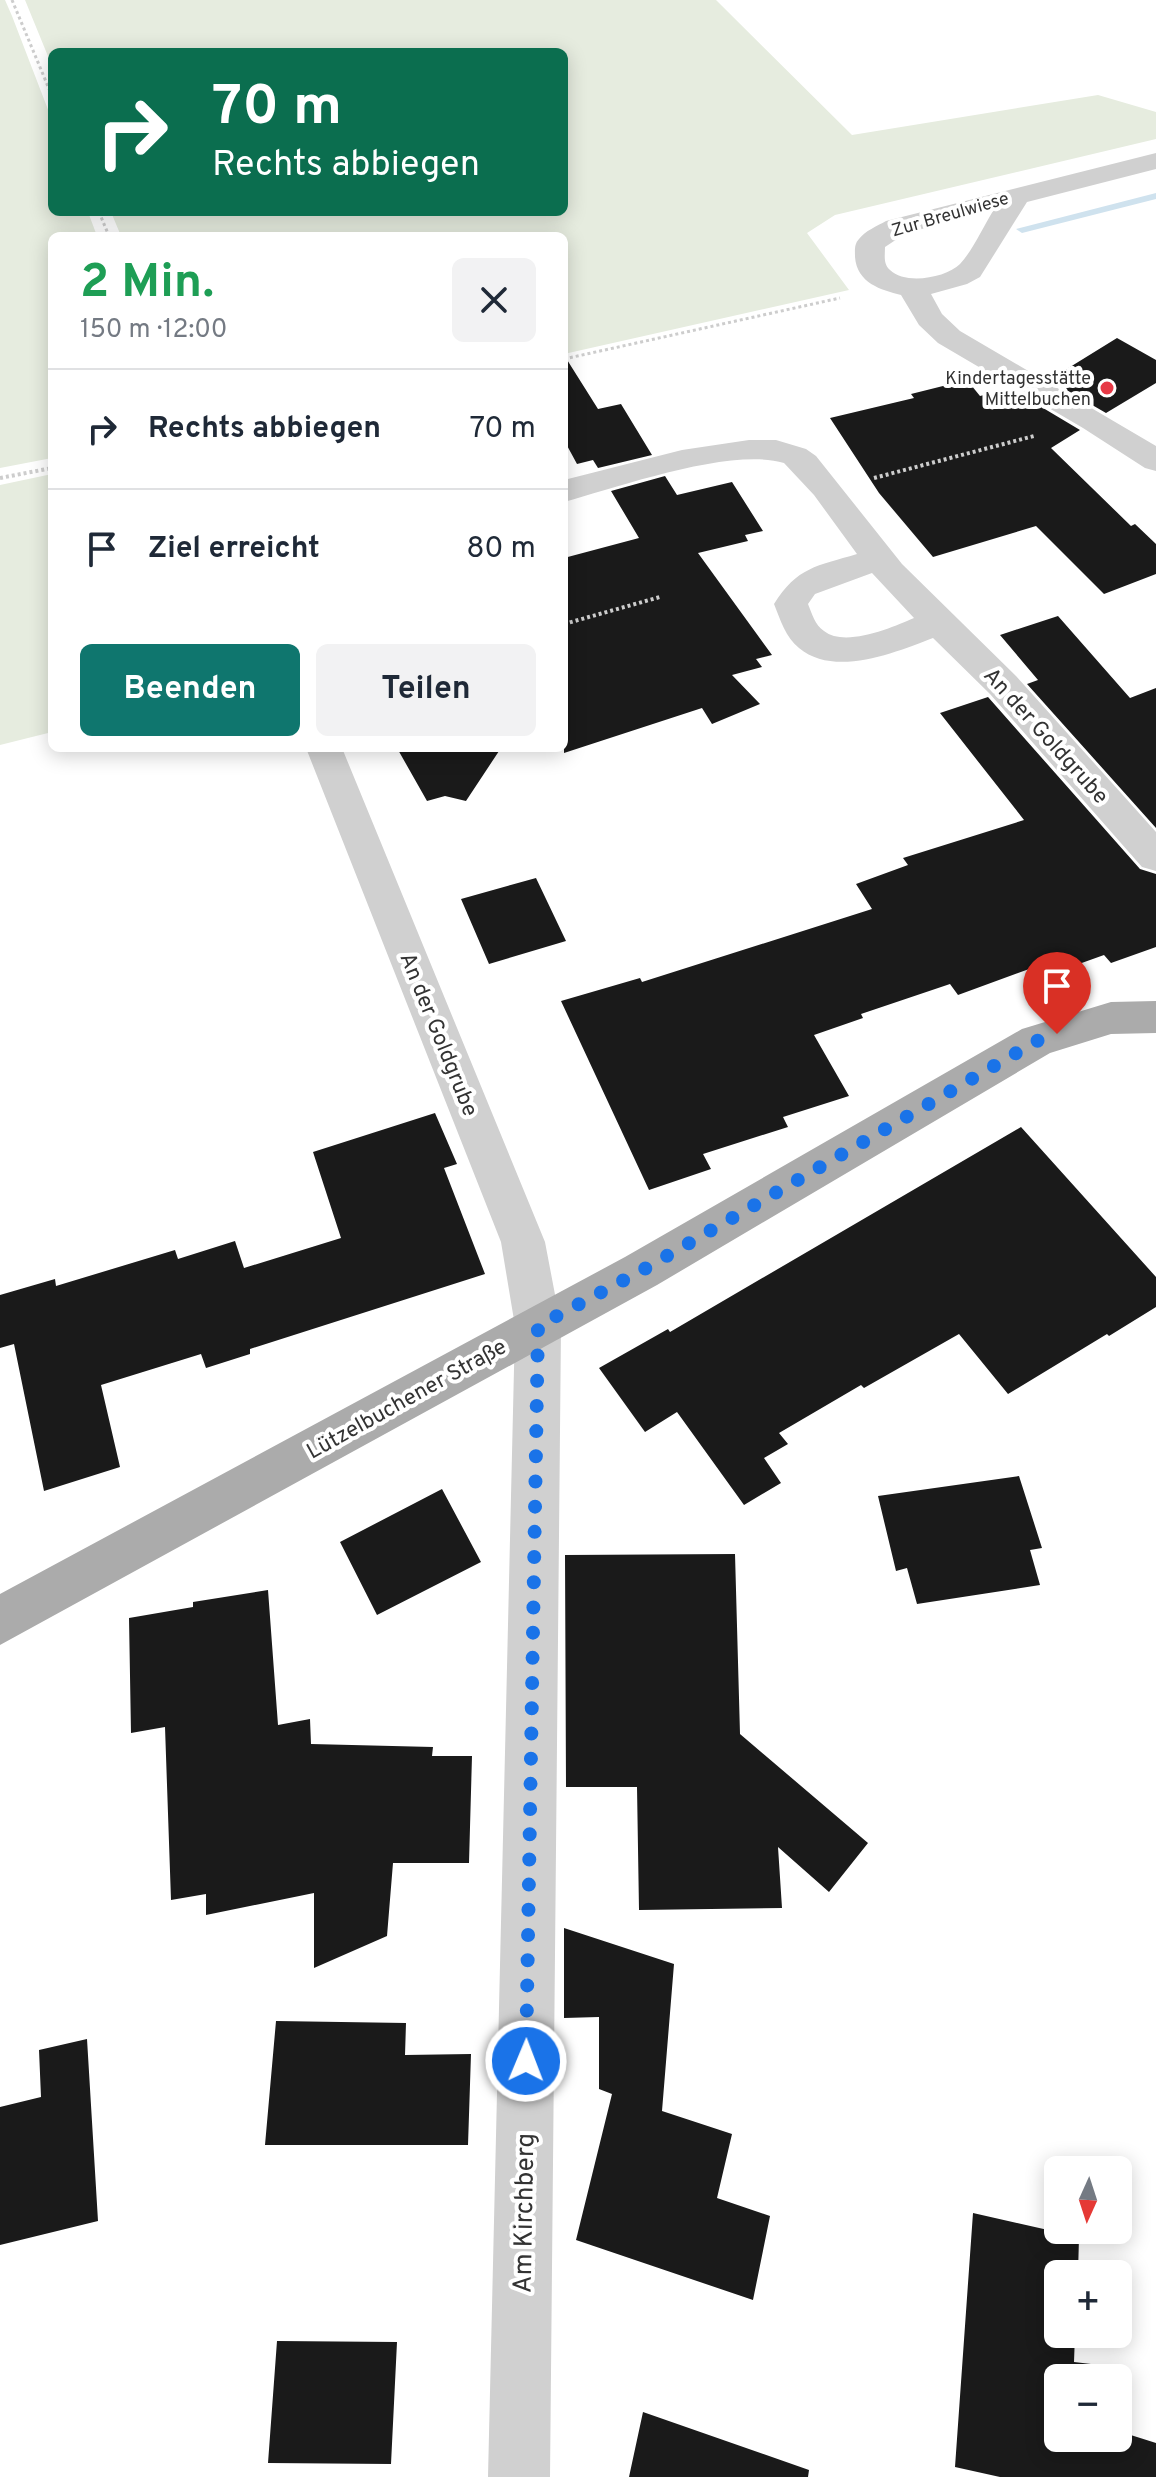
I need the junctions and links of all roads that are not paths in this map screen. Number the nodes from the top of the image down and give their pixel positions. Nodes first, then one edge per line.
1 (1156, 161) edge
2 (1017, 196) junction
3 (902, 286) junction
4 (1156, 461) edge
5 (568, 490) edge
6 (879, 559) junction
7 (938, 622) junction
8 (326, 752) edge
9 (1155, 854) edge
10 (1156, 1017) edge
11 (538, 1326) junction
12 (0, 1621) edge
13 (519, 2477) edge

1 - 2 street, Zur Breulwiese
2 - 3 street, Zur Breulwiese
2 - 3 street, Zur Breulwiese
3 - 4 street
5 - 6 street, An der Goldgrube
6 - 7 street, An der Goldgrube
6 - 7 street
7 - 9 street, An der Goldgrube
8 - 11 street, An der Goldgrube
10 - 11 main road, Lützelbuchener Straße
11 - 12 main road, Lützelbuchener Straße
11 - 13 street, Am Kirchberg

